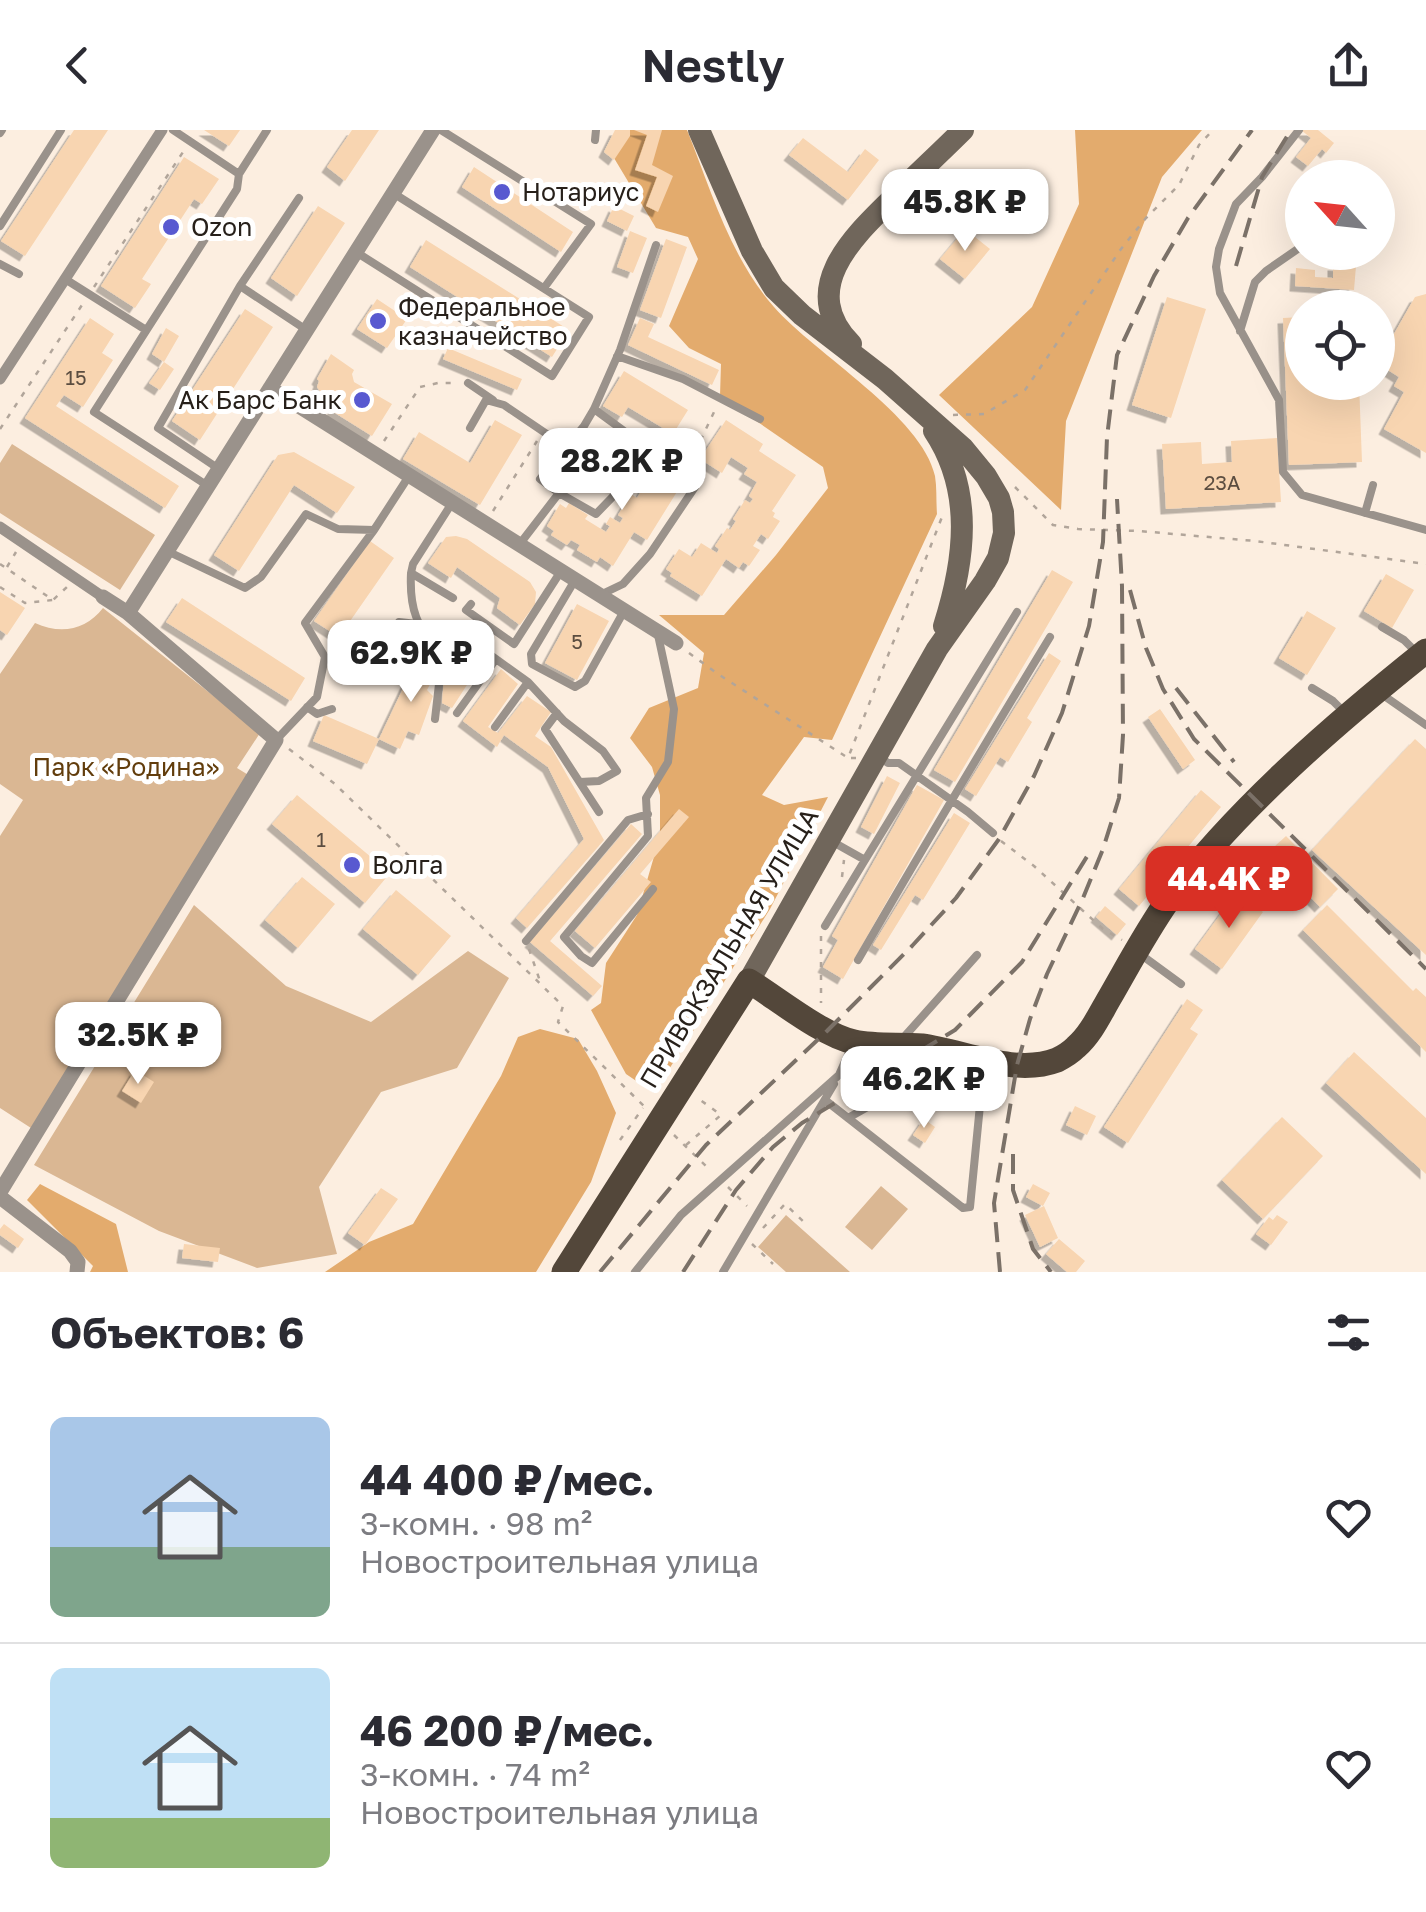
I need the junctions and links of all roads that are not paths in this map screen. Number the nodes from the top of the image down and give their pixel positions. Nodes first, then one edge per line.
1 (61, 130) edge
2 (162, 130) edge
3 (173, 130) edge
4 (266, 130) edge
5 (432, 130) edge
6 (441, 130) edge
7 (700, 130) edge
8 (963, 130) edge
9 (1299, 130) edge
10 (238, 174) junction
11 (393, 193) junction
12 (299, 198) dead end
13 (0, 226) edge
14 (656, 245) dead end
15 (356, 252) junction
16 (1285, 258) edge
17 (0, 264) edge
18 (19, 274) dead end
19 (65, 279) junction
20 (240, 286) junction
21 (544, 288) junction
22 (146, 330) junction
23 (306, 330) junction
24 (1240, 332) junction
25 (617, 356) junction
26 (0, 379) edge
27 (885, 379) junction
28 (468, 383) road end
29 (270, 388) junction
30 (497, 403) junction
31 (918, 407) junction
32 (594, 409) junction
33 (760, 419) dead end
34 (470, 428) dead end
35 (566, 447) junction
36 (690, 462) road end
37 (219, 469) junction
38 (410, 476) junction
39 (1373, 485) dead end
40 (208, 486) junction
41 (559, 494) junction
42 (452, 503) junction
43 (1365, 513) junction
44 (0, 527) edge
45 (374, 530) junction
46 (1426, 530) edge
47 (519, 545) junction
48 (168, 551) junction
49 (411, 574) junction
50 (568, 575) junction
51 (600, 595) junction
52 (103, 597) joint
53 (453, 598) dead end
54 (471, 604) dead end
55 (624, 610) junction
56 (1016, 612) dead end
57 (128, 614) junction
58 (399, 622) dead end
59 (418, 624) junction
60 (1382, 627) dead end
61 (657, 631) junction
62 (1050, 637) dead end
63 (676, 643) road end
64 (937, 648) junction
65 (1423, 653) edge
66 (496, 659) junction
67 (528, 682) junction
68 (1312, 688) dead end
69 (1376, 690) junction
70 (307, 708) junction
71 (332, 708) dead end
72 (457, 713) dead end
73 (557, 714) junction
74 (1348, 716) junction
75 (435, 718) dead end
76 (1426, 725) edge
77 (495, 727) dead end
78 (276, 740) junction
79 (869, 757) junction
80 (916, 775) junction
81 (580, 782) junction
82 (950, 800) junction
83 (599, 812) dead end
84 (648, 814) junction
85 (992, 833) road end
86 (829, 840) junction
87 (865, 860) junction
88 (653, 889) dead end
89 (824, 926) dead end
90 (526, 940) road end
91 (1137, 951) junction
92 (977, 954) dead end
93 (858, 960) dead end
94 (749, 980) junction
95 (1181, 984) dead end
96 (854, 1042) junction
97 (898, 1045) junction
98 (993, 1062) junction
99 (839, 1076) junction
100 (981, 1095) junction
101 (824, 1100) junction
102 (848, 1118) junction
103 (0, 1194) edge
104 (77, 1272) edge
105 (564, 1272) edge
106 (635, 1272) edge
107 (723, 1272) edge

1 - 13 lane
2 - 19 street
3 - 10 lane
4 - 10 lane
5 - 11 street
6 - 21 lane
7 - 27 main road
8 - 27 main road
9 - 24 lane
10 - 22 lane
11 - 15 street
11 - 21 lane
12 - 20 lane
14 - 25 lane
15 - 21 lane
15 - 23 street
16 - 24 lane
17 - 18 lane
19 - 22 lane
19 - 26 street
20 - 23 lane
20 - 37 lane
22 - 40 lane
23 - 29 street
24 - 43 lane
25 - 32 lane
25 - 33 lane
27 - 31 main road
28 - 30 lane
29 - 37 street
29 - 38 street
30 - 34 lane
30 - 35 lane
31 - 64 main road
31 - 64 main road
32 - 35 lane
32 - 41 lane
35 - 41 lane
36 - 51 lane
37 - 40 street
38 - 42 street
38 - 45 lane
39 - 43 lane
40 - 48 street
41 - 47 lane
42 - 47 street
42 - 49 lane
43 - 46 lane
44 - 52 street
45 - 48 lane
45 - 70 lane
47 - 50 street
48 - 57 street
49 - 53 lane
49 - 59 lane
50 - 51 street
50 - 54 lane
50 - 55 lane
51 - 55 street
52 - 57 street
55 - 61 street
56 - 80 lane
57 - 78 street
58 - 59 lane
59 - 66 lane
59 - 75 lane
60 - 65 lane
61 - 63 street
61 - 84 lane
62 - 82 lane
64 - 79 main road, ПРИВОКЗАЛЬНАЯ УЛИЦА
65 - 69 main road
66 - 67 lane
66 - 72 lane
67 - 73 lane
67 - 77 lane
68 - 74 lane
69 - 74 main road
69 - 76 lane
70 - 71 lane
70 - 78 lane
73 - 81 lane
73 - 81 lane
74 - 91 main road
78 - 103 street
79 - 80 lane
79 - 86 main road, ПРИВОКЗАЛЬНАЯ УЛИЦА
80 - 82 lane
80 - 87 lane
81 - 83 lane
82 - 85 lane
82 - 93 lane
84 - 88 lane
84 - 90 lane
86 - 87 lane
86 - 94 main road, ПРИВОКЗАЛЬНАЯ УЛИЦА
87 - 89 lane
91 - 95 lane
91 - 98 main road
92 - 97 lane
94 - 96 main road
94 - 105 main road, ПРИВОКЗАЛЬНАЯ УЛИЦА
96 - 97 main road
96 - 99 lane
97 - 98 main road
98 - 100 lane
99 - 101 lane
99 - 106 lane
100 - 102 lane
100 - 102 lane
101 - 102 lane
101 - 107 lane
103 - 104 street

